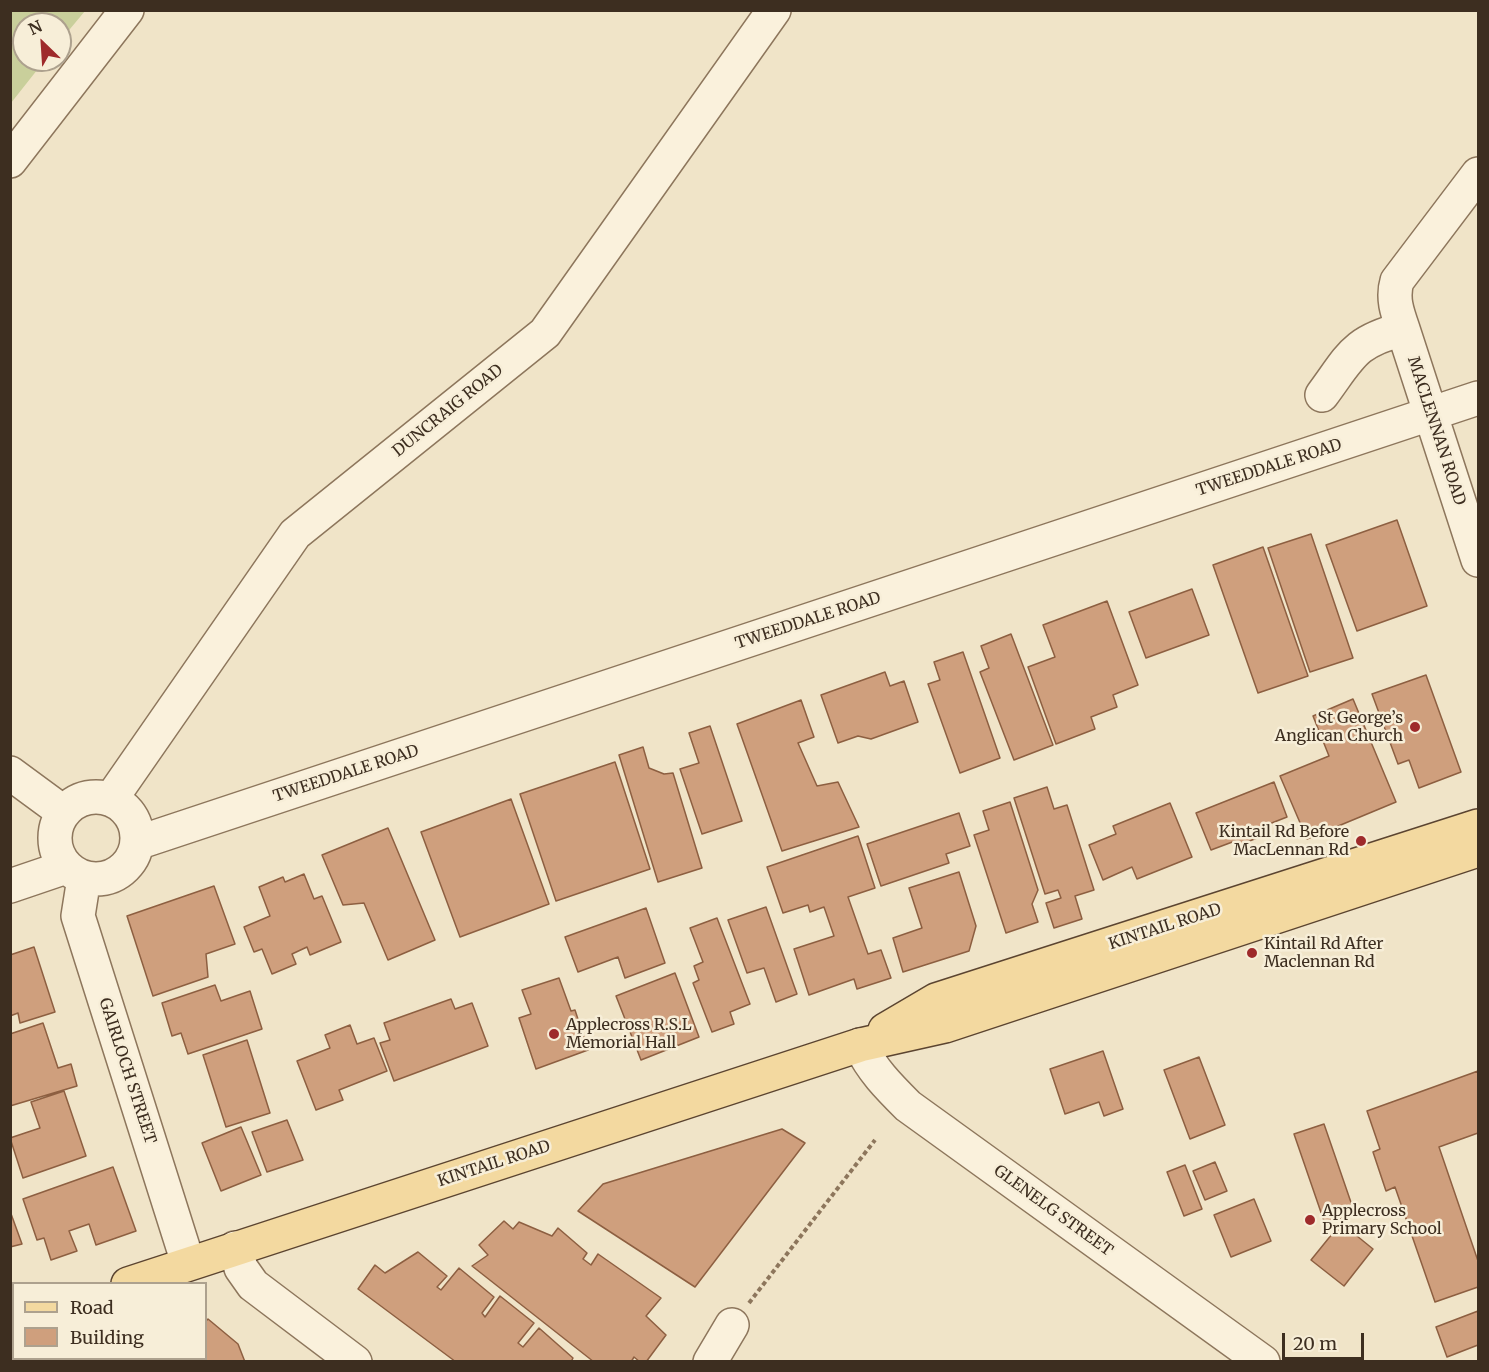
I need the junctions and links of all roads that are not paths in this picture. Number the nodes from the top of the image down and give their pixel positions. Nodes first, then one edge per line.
1 (127, 10) edge
2 (774, 10) edge
3 (10, 161) edge
4 (1479, 174) edge
5 (1398, 315) junction
6 (1322, 395) dead end
7 (1479, 398) edge
8 (1430, 414) junction
9 (1479, 560) edge
10 (10, 773) edge
11 (111, 799) junction
12 (63, 812) junction
13 (1479, 826) edge
14 (137, 843) junction
15 (1479, 850) edge
16 (75, 872) junction
17 (10, 886) edge
18 (860, 1045) junction
19 (235, 1248) junction
20 (188, 1263) junction
21 (134, 1282) edge
22 (732, 1324) road end
23 (355, 1362) edge
24 (710, 1362) edge
25 (1263, 1362) edge

1 - 3 street
2 - 11 street, DUNCRAIG ROAD
4 - 5 street
5 - 6 street
5 - 8 street, MACLENNAN ROAD
7 - 8 street, TWEEDDALE ROAD
8 - 9 street, MACLENNAN ROAD
8 - 14 street, TWEEDDALE ROAD
10 - 12 street
11 - 12 street
11 - 14 street
12 - 16 street
13 - 18 main road, KINTAIL ROAD
14 - 16 street
15 - 18 main road, KINTAIL ROAD
16 - 17 street
16 - 20 street, GAIRLOCH STREET
18 - 19 main road, KINTAIL ROAD
18 - 25 street, GLENELG STREET
19 - 20 main road, KINTAIL ROAD
19 - 23 street
20 - 21 main road, KINTAIL ROAD
22 - 24 street

